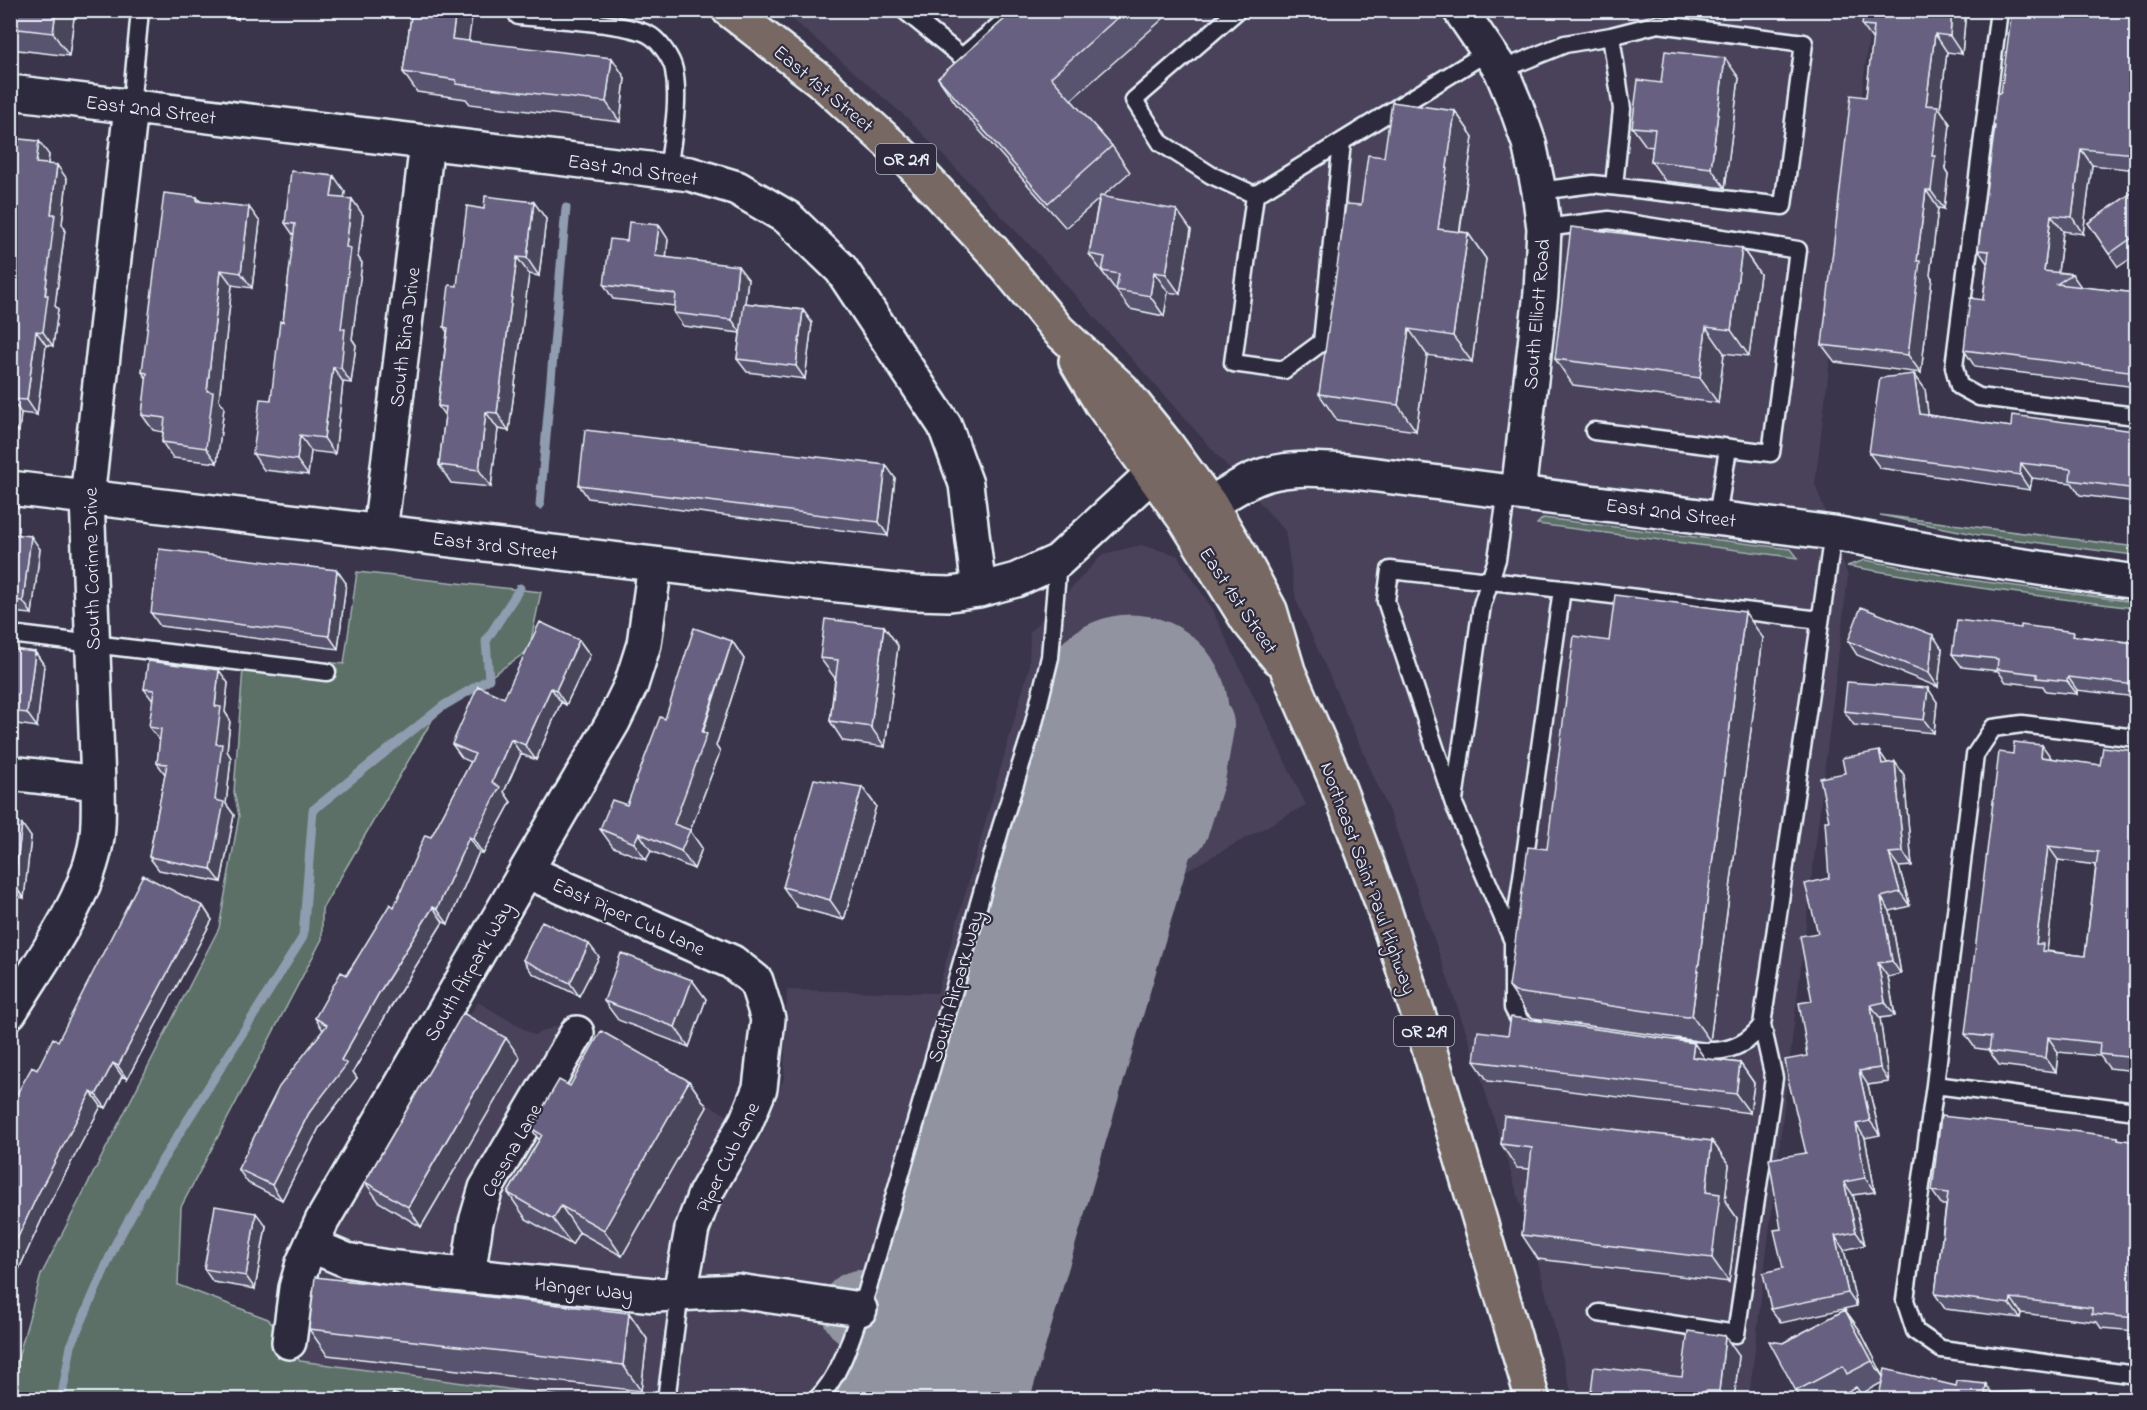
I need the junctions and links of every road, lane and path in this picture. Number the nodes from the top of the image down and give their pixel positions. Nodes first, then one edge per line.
1 (140, 10) edge
2 (729, 10) edge
3 (904, 10) edge
4 (1017, 10) edge
5 (1238, 10) edge
6 (1460, 10) edge
7 (1999, 10) edge
8 (518, 16) dead end
9 (1611, 36) junction
10 (1495, 61) junction
11 (10, 92) edge
12 (131, 107) junction
13 (1342, 142) junction
14 (427, 143) junction
15 (668, 171) junction
16 (1614, 186) junction
17 (1539, 191) junction
18 (1255, 195) junction
19 (1544, 228) junction
20 (1059, 331) junction
21 (2136, 416) edge
22 (1594, 431) dead end
23 (1728, 449) junction
24 (1152, 474) junction
25 (10, 489) edge
26 (1513, 492) junction
27 (87, 498) junction
28 (1210, 504) junction
29 (1717, 517) junction
30 (380, 532) junction
31 (1833, 533) junction
32 (1058, 561) junction
33 (655, 564) junction
34 (1490, 581) junction
35 (2136, 582) edge
36 (1562, 589) junction
37 (980, 590) junction
38 (1820, 620) junction
39 (10, 634) edge
40 (92, 644) junction
41 (1288, 671) junction
42 (327, 672) dead end
43 (2136, 738) edge
44 (10, 773) edge
45 (98, 783) junction
46 (1454, 804) junction
47 (526, 871) junction
48 (1513, 942) junction
49 (732, 962) joint
50 (10, 1012) edge
51 (1762, 1025) junction
52 (1553, 1031) edge
53 (577, 1033) dead end
54 (1659, 1046) edge
55 (1935, 1085) junction
56 (2136, 1111) edge
57 (311, 1245) junction
58 (468, 1276) junction
59 (680, 1293) junction
60 (860, 1309) junction
61 (1599, 1313) dead end
62 (290, 1342) dead end
63 (2136, 1375) edge
64 (666, 1400) edge
65 (816, 1400) edge
66 (1533, 1400) edge

1 - 12 lane
2 - 20 main road, East 1st Street / OR 219
3 - 4 lane
5 - 18 lane
6 - 10 street, South Elliott Road
7 - 21 lane
8 - 15 lane
9 - 10 lane
9 - 16 lane
9 - 16 lane
10 - 13 lane
10 - 17 street, South Elliott Road
11 - 12 street, East 2nd Street
12 - 14 street, East 2nd Street
12 - 27 street, South Corinne Drive
13 - 18 lane
13 - 18 lane
14 - 15 street, East 2nd Street
14 - 30 street, South Bina Drive
15 - 37 street, East 2nd Street
16 - 17 lane
17 - 19 street, South Elliott Road
19 - 23 lane
19 - 26 street, South Elliott Road
20 - 24 main road, East 1st Street / OR 219
20 - 28 main road, East 1st Street / OR 219
22 - 23 lane
23 - 29 lane
24 - 32 street
24 - 41 main road, East 1st Street / OR 219
25 - 27 street, East 3rd Street
26 - 28 street, East 2nd Street
26 - 29 street, East 2nd Street
26 - 34 lane
27 - 30 street, East 3rd Street
27 - 40 street, South Corinne Drive
28 - 41 main road, East 1st Street / OR 219
29 - 31 street, East 2nd Street
30 - 33 street, East 3rd Street
31 - 35 street, East 2nd Street
31 - 38 lane
32 - 37 street
32 - 60 lane, South Airpark Way
33 - 37 street, East 3rd Street
33 - 47 street, South Airpark Way
34 - 36 lane
34 - 46 lane
34 - 46 lane
36 - 38 lane
36 - 48 lane
38 - 51 lane
39 - 40 lane
40 - 42 lane
40 - 45 street, South Corinne Drive
41 - 66 main road, Northeast Saint Paul Highway / OR 219
43 - 55 lane
44 - 45 street
45 - 50 street, South Corinne Drive
46 - 48 lane
47 - 49 street, East Piper Cub Lane
47 - 57 street, South Airpark Way
48 - 52 lane
49 - 59 street, Piper Cub Lane
51 - 54 lane
51 - 61 lane
53 - 58 street, Cessna Lane
55 - 56 lane
55 - 63 lane
57 - 58 street, Hanger Way
57 - 62 street, South Airpark Way
58 - 59 street, Hanger Way
59 - 60 street, Hanger Way
59 - 64 lane
60 - 65 lane, South Airpark Way

